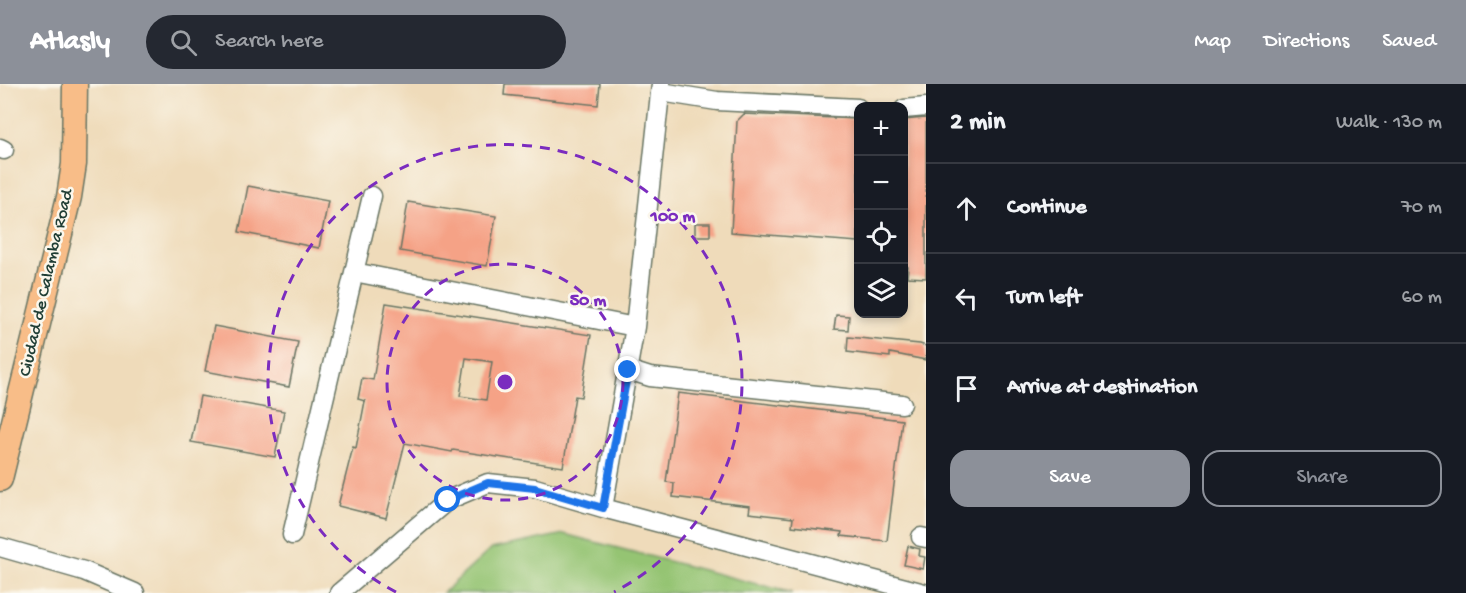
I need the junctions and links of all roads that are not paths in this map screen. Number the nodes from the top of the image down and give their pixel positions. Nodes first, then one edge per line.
1 (75, 84) edge
2 (661, 88) edge
3 (926, 107) edge
4 (854, 108) edge
5 (908, 109) edge
6 (372, 196) dead end
7 (354, 272) junction
8 (635, 327) junction
9 (628, 370) junction
10 (902, 404) dead end
11 (0, 479) edge
12 (603, 508) junction
13 (292, 536) dead end
14 (0, 547) edge
15 (135, 593) edge
16 (339, 593) edge
17 (924, 593) edge

1 - 11 main road, Ciudad de Calamba Road
2 - 4 street
2 - 8 street
3 - 5 street
6 - 7 street
7 - 8 street
7 - 13 street
8 - 9 street
9 - 10 street
9 - 12 street
12 - 16 street
12 - 17 street
14 - 15 street

